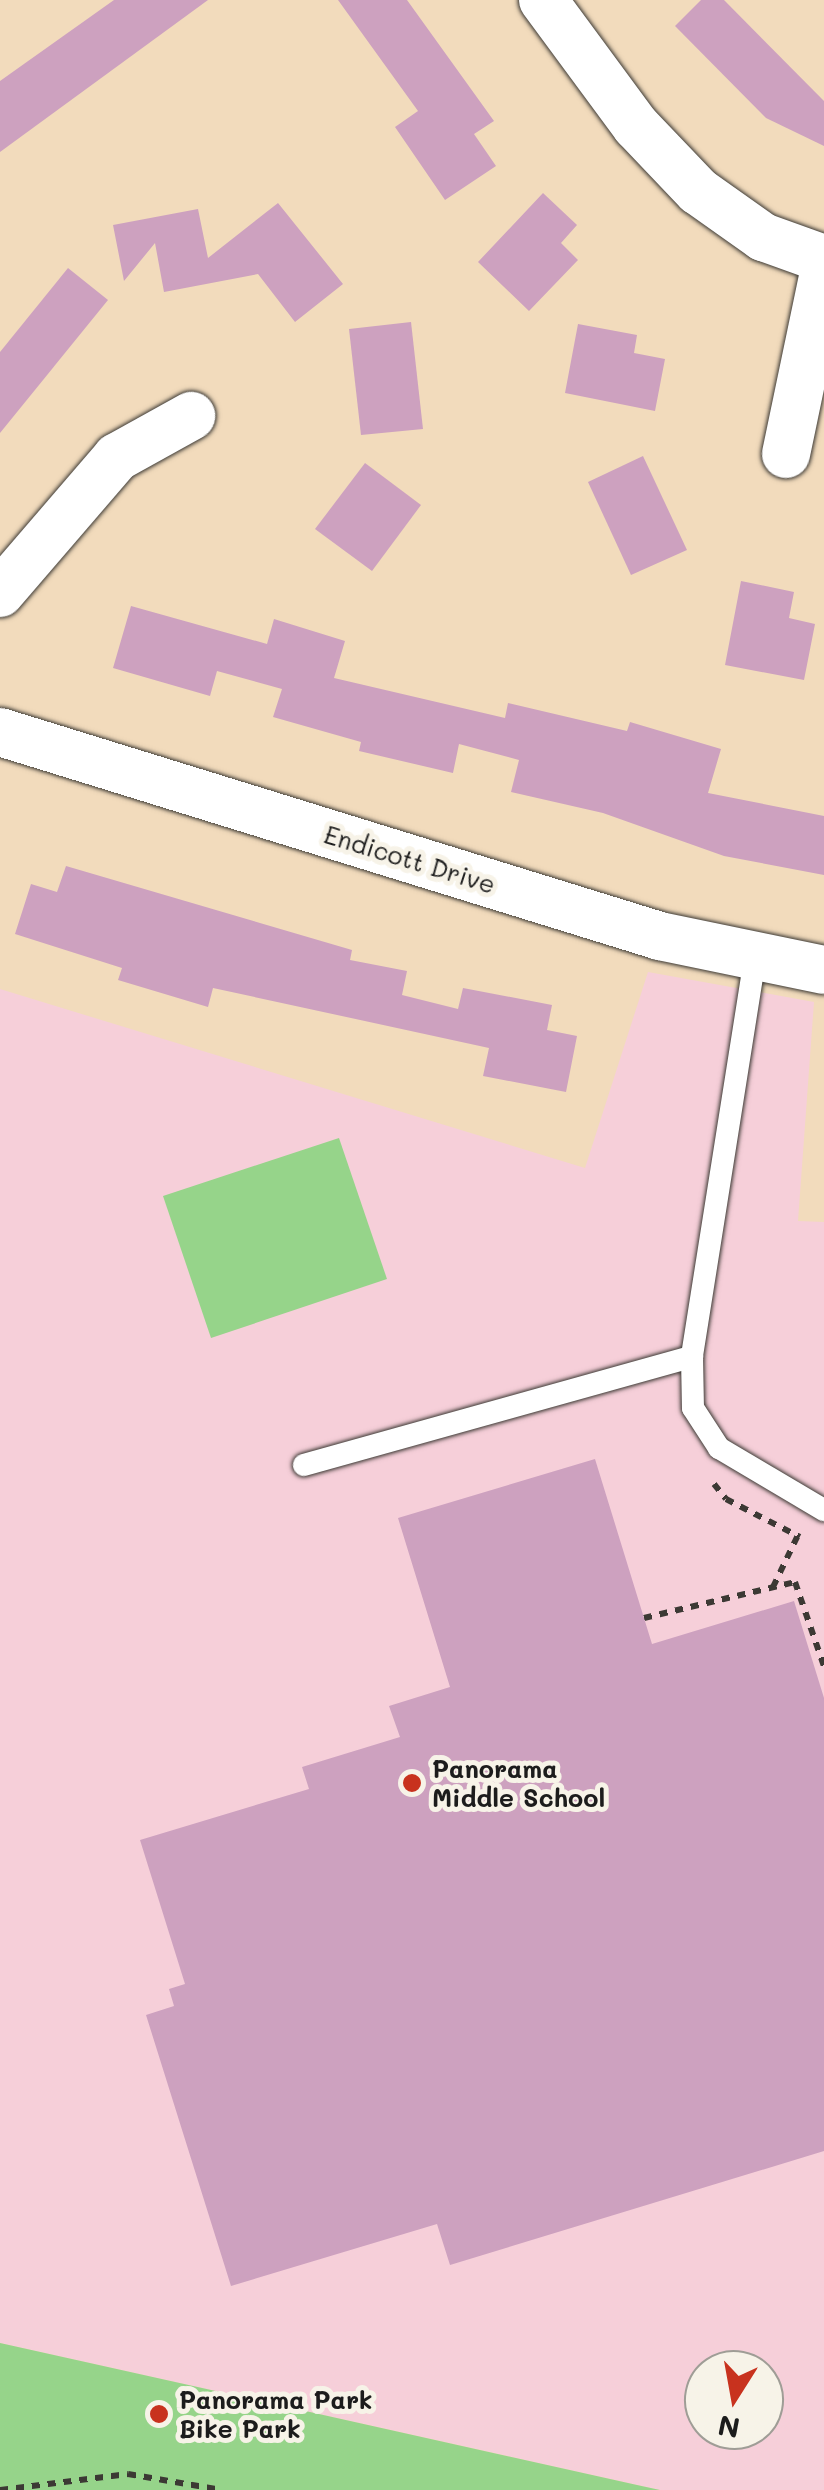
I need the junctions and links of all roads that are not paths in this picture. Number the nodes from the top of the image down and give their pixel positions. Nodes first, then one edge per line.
1 (543, 0) edge
2 (824, 259) edge
3 (824, 272) edge
4 (192, 416) dead end
5 (786, 454) dead end
6 (0, 594) edge
7 (0, 732) edge
8 (755, 958) junction
9 (824, 970) edge
10 (692, 1357) junction
11 (304, 1465) dead end
12 (824, 1510) edge

1 - 2 street
3 - 5 street
4 - 6 street
7 - 8 street, Endicott Drive
8 - 9 street, Endicott Drive
8 - 10 lane
10 - 11 lane
10 - 12 lane

